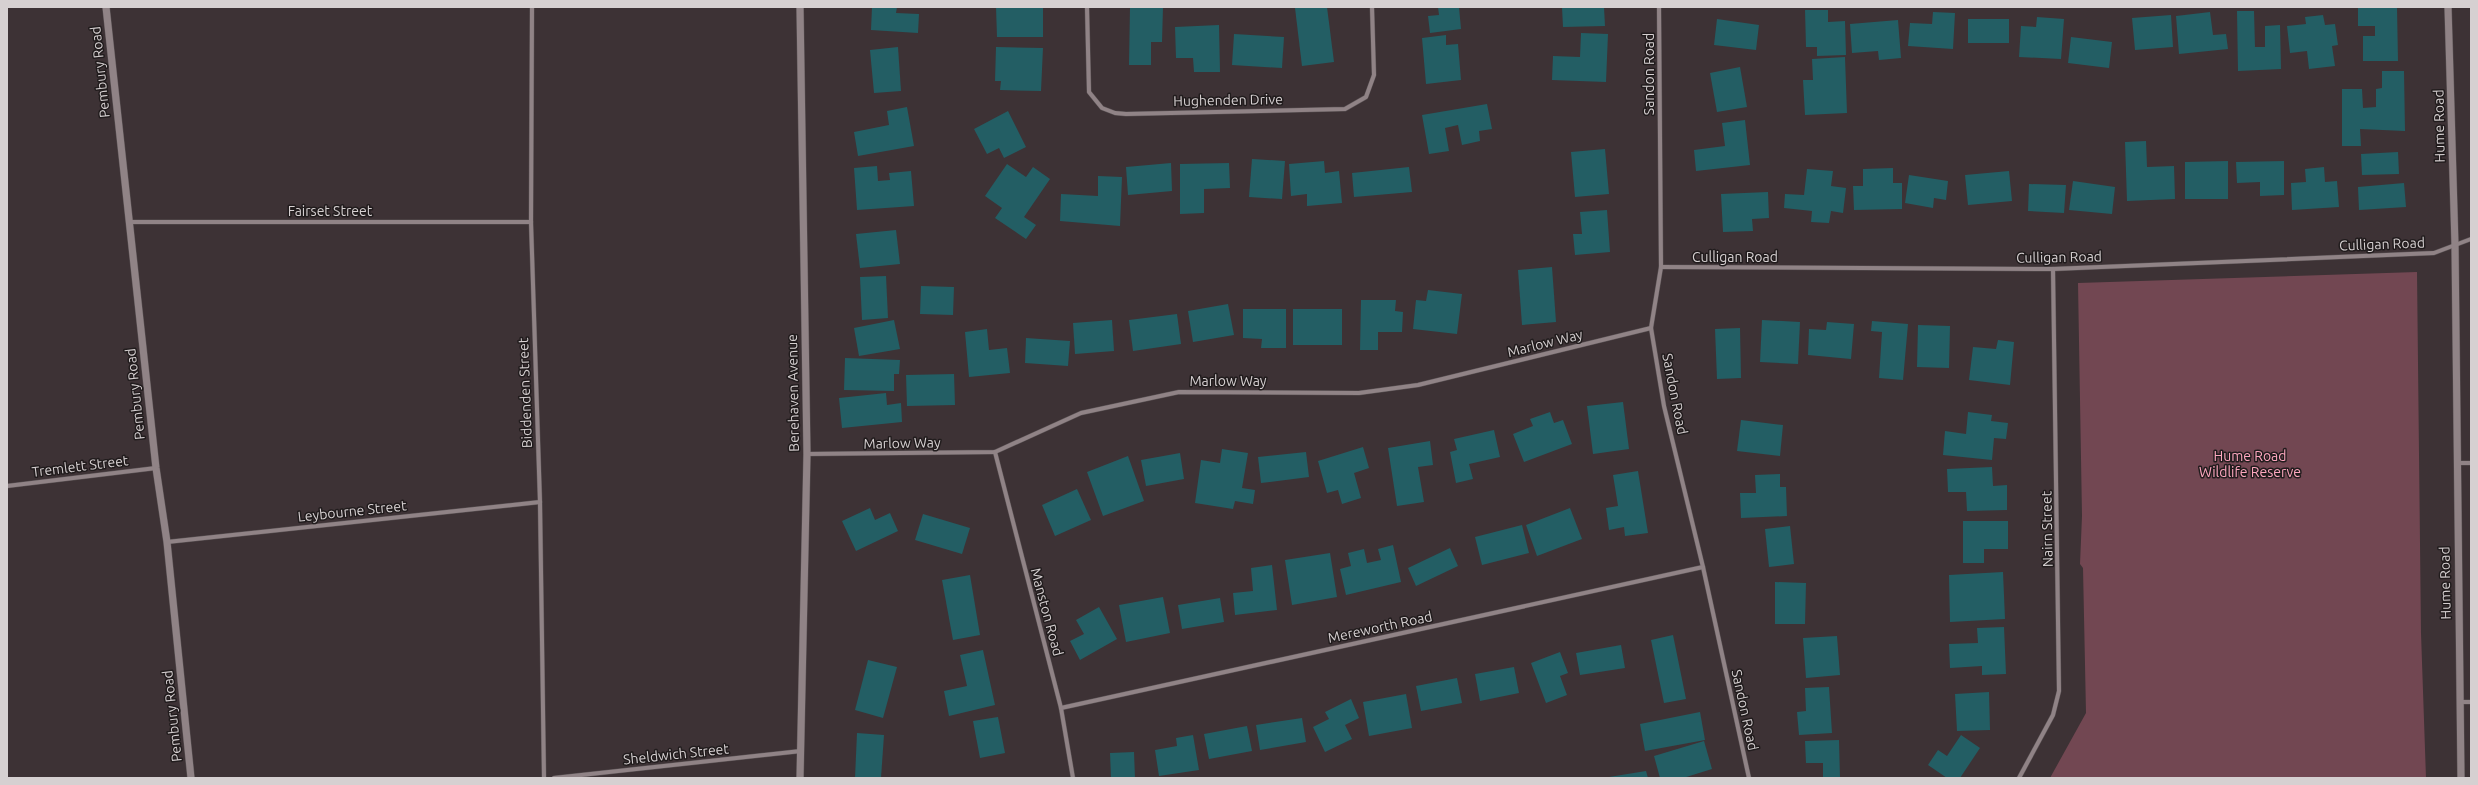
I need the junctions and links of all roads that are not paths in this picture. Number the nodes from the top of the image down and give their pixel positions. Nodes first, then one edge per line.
1 (106, 7) edge
2 (532, 7) edge
3 (800, 7) edge
4 (1087, 7) edge
5 (1372, 7) edge
6 (1659, 7) edge
7 (2448, 7) edge
8 (129, 222) junction
9 (531, 222) junction
10 (2471, 239) edge
11 (2455, 244) junction
12 (1662, 267) junction
13 (2053, 270) junction
14 (1651, 328) junction
15 (994, 452) junction
16 (807, 454) junction
17 (2457, 463) junction
18 (2471, 463) edge
19 (156, 468) junction
20 (7, 486) edge
21 (540, 502) junction
22 (167, 542) junction
23 (1703, 566) junction
24 (2460, 702) junction
25 (2471, 702) edge
26 (1061, 708) junction
27 (801, 752) junction
28 (191, 778) edge
29 (544, 778) edge
30 (554, 778) edge
31 (800, 778) edge
32 (1073, 778) edge
33 (1749, 778) edge
34 (2019, 778) edge
35 (2462, 778) edge

1 - 8 street, Pembury Road
2 - 9 street, Biddenden Street
3 - 16 street, Berehaven Avenue
4 - 5 street, Hughenden Drive
6 - 12 street, Sandon Road
7 - 11 street, Hume Road
8 - 9 street, Fairset Street
8 - 19 street, Pembury Road
9 - 21 street, Biddenden Street
10 - 11 street
11 - 13 street, Culligan Road
11 - 17 street, Hume Road
12 - 13 street, Culligan Road
12 - 14 street, Sandon Road
13 - 34 street, Nairn Street
14 - 15 street, Marlow Way
14 - 23 street, Sandon Road
15 - 16 street, Marlow Way
15 - 26 street, Manston Road
16 - 27 street, Berehaven Avenue
17 - 18 street
17 - 24 street, Hume Road
19 - 20 street, Tremlett Street
19 - 22 street, Pembury Road
21 - 22 street, Leybourne Street
21 - 29 street, Biddenden Street
22 - 28 street, Pembury Road
23 - 26 street, Mereworth Road
23 - 33 street, Sandon Road
24 - 25 street
24 - 35 street, Hume Road
26 - 32 street, Manston Road
27 - 30 street, Sheldwich Street
27 - 31 street, Berehaven Avenue

